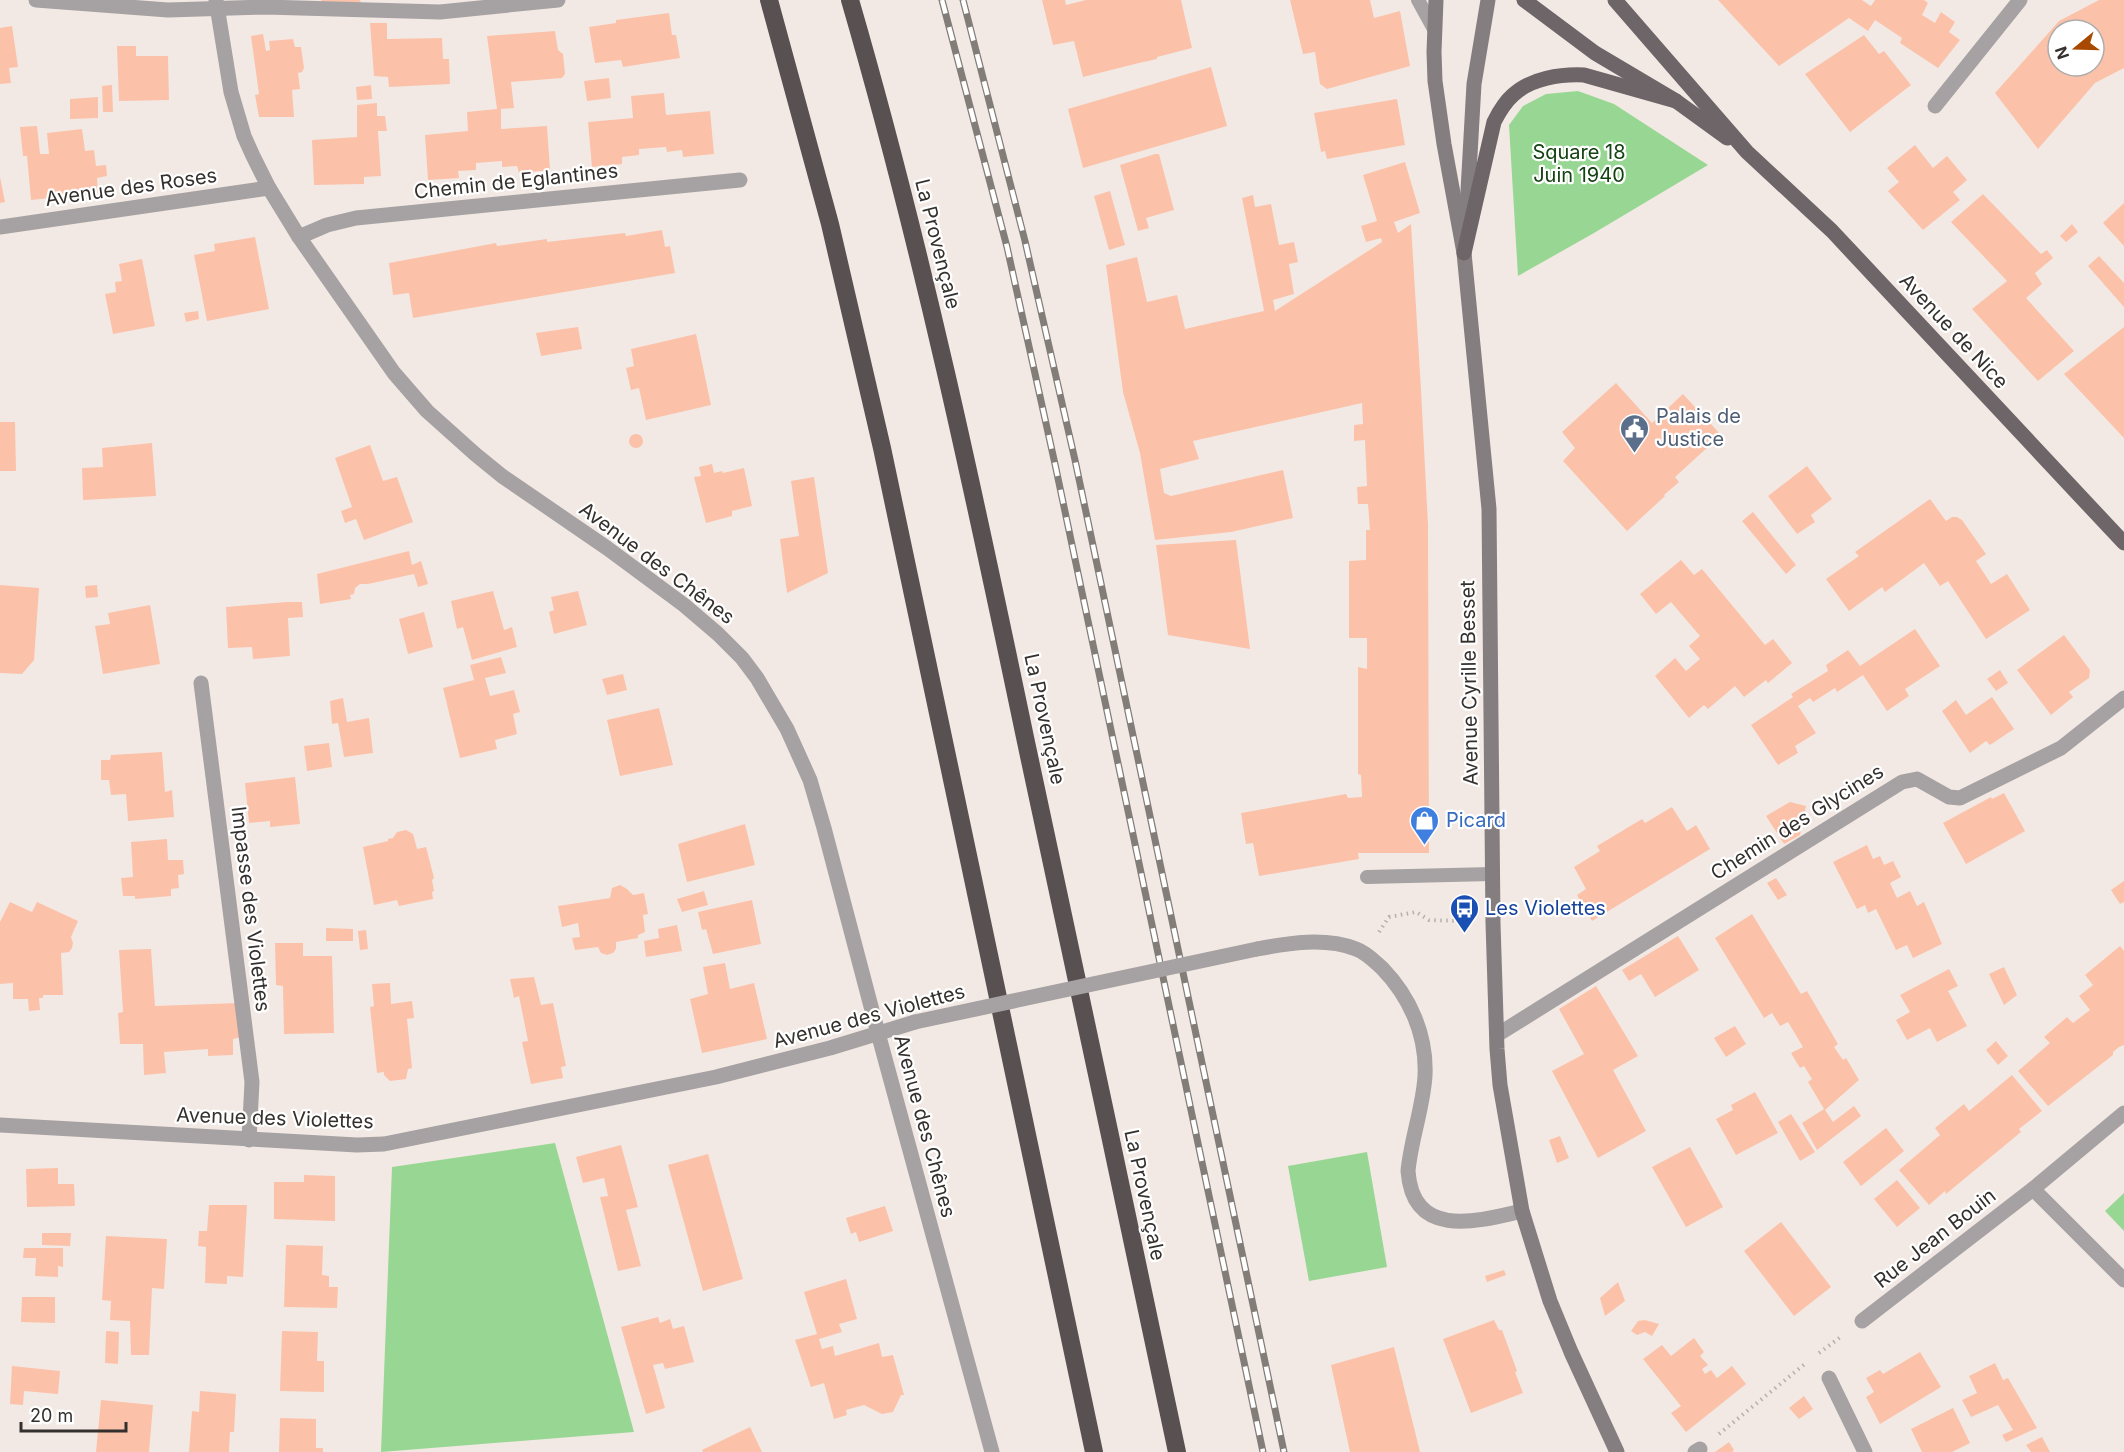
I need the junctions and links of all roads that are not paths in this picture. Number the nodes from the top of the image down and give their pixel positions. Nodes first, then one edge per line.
1 (36, 0) edge
2 (558, 0) edge
3 (769, 0) edge
4 (850, 0) edge
5 (1418, 0) edge
6 (1436, 0) edge
7 (1488, 0) edge
8 (1524, 0) edge
9 (1615, 0) edge
10 (2020, 0) edge
11 (217, 4) edge
12 (1435, 31) junction
13 (1676, 101) junction
14 (1935, 106) dead end
15 (1747, 152) junction
16 (740, 180) dead end
17 (269, 188) junction
18 (0, 227) edge
19 (299, 237) junction
20 (1464, 254) junction
21 (2124, 543) edge
22 (201, 683) dead end
23 (2124, 698) edge
24 (1492, 874) junction
25 (1367, 877) dead end
26 (878, 1033) junction
27 (1497, 1035) junction
28 (2124, 1113) edge
29 (0, 1125) edge
30 (249, 1140) junction
31 (2033, 1189) junction
32 (1522, 1211) junction
33 (2124, 1280) edge
34 (1862, 1321) road end
35 (1829, 1378) dead end
36 (992, 1452) edge
37 (1094, 1452) edge
38 (1177, 1452) edge
39 (1617, 1452) edge
40 (1865, 1452) edge

1 - 11 street
2 - 11 street
3 - 37 highway
4 - 38 highway, La Provençale
5 - 12 lane
6 - 12 main road, Avenue Cyrille Besset
7 - 20 main road, Avenue Cyrille Besset
8 - 13 main road, Avenue de Nice
9 - 15 main road, Avenue de Nice
10 - 14 street
11 - 17 street, Avenue des Chênes
12 - 20 main road, Avenue Cyrille Besset
13 - 15 main road, Avenue de Nice
13 - 20 main road
15 - 21 main road, Avenue de Nice
16 - 19 street, Chemin de Eglantines
17 - 18 street, Avenue des Roses
17 - 19 street, Avenue des Chênes
19 - 26 street, Avenue des Chênes
20 - 24 main road, Avenue Cyrille Besset
22 - 30 street, Impasse des Violettes
23 - 27 street, Chemin des Glycines
24 - 25 lane
24 - 27 main road, Avenue Cyrille Besset
26 - 30 street, Avenue des Violettes
26 - 32 street, Avenue des Violettes, bridge
26 - 36 street, Avenue des Chênes
27 - 32 main road, Avenue Cyrille Besset
28 - 31 street, Rue Jean Bouin
29 - 30 street, Avenue des Violettes
31 - 33 street
31 - 34 street, Rue Jean Bouin
32 - 39 main road, Avenue Cyrille Besset
35 - 40 street

